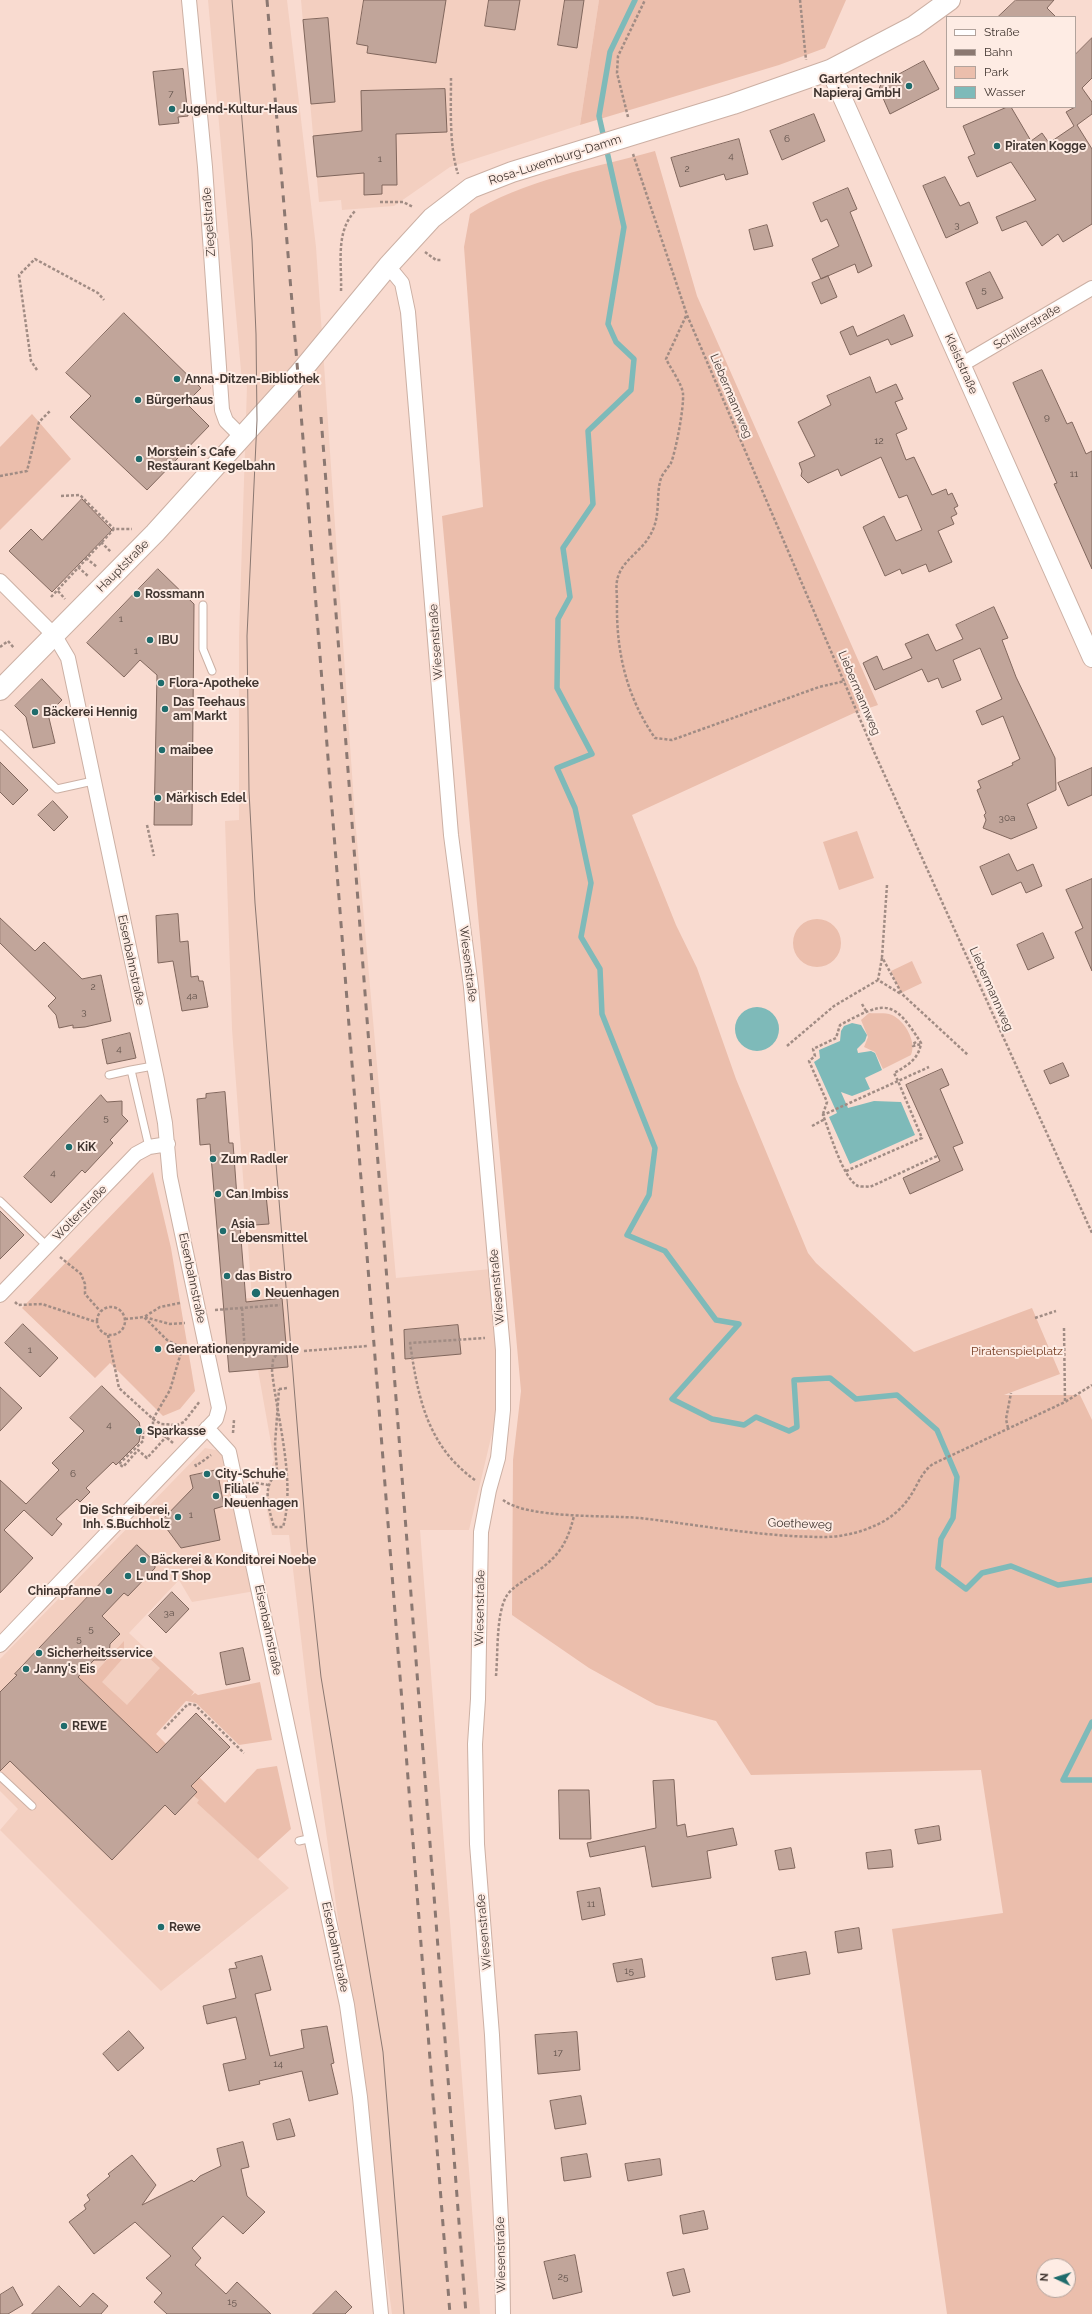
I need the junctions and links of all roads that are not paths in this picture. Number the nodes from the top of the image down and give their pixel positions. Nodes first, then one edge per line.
1 (189, 0) edge
2 (950, 0) edge
3 (830, 70) junction
4 (388, 266) junction
5 (1092, 288) edge
6 (961, 364) junction
7 (242, 437) junction
8 (0, 581) edge
9 (203, 605) dead end
10 (54, 636) junction
11 (1091, 651) edge
12 (212, 671) dead end
13 (0, 690) edge
14 (0, 734) edge
15 (93, 782) junction
16 (154, 1066) junction
17 (131, 1070) junction
18 (109, 1075) dead end
19 (168, 1144) junction
20 (149, 1147) junction
21 (0, 1201) edge
22 (47, 1246) junction
23 (0, 1295) edge
24 (207, 1428) junction
25 (0, 1644) edge
26 (0, 1776) edge
27 (32, 1806) dead end
28 (381, 2314) edge
29 (503, 2314) edge

1 - 7 street, Ziegelstraße
2 - 3 main road, Rosa-Luxemburg-Damm
3 - 4 main road, Rosa-Luxemburg-Damm
3 - 6 street, Kleiststraße
4 - 7 main road, Rosa-Luxemburg-Damm
4 - 29 street, Wiesenstraße
5 - 6 street, Schillerstraße
6 - 11 street, Kleiststraße
7 - 10 main road, Hauptstraße
8 - 10 street, Eisenbahnstraße
9 - 12 lane
10 - 13 main road, Hauptstraße
10 - 15 street, Eisenbahnstraße
14 - 15 lane
15 - 16 street, Eisenbahnstraße
16 - 17 lane
16 - 19 street, Eisenbahnstraße
17 - 18 lane
17 - 20 lane
19 - 20 street, Wolterstraße
19 - 24 street, Eisenbahnstraße
20 - 22 street, Wolterstraße
21 - 22 lane
22 - 23 street, Wolterstraße
24 - 25 street
24 - 28 street, Eisenbahnstraße
26 - 27 lane

